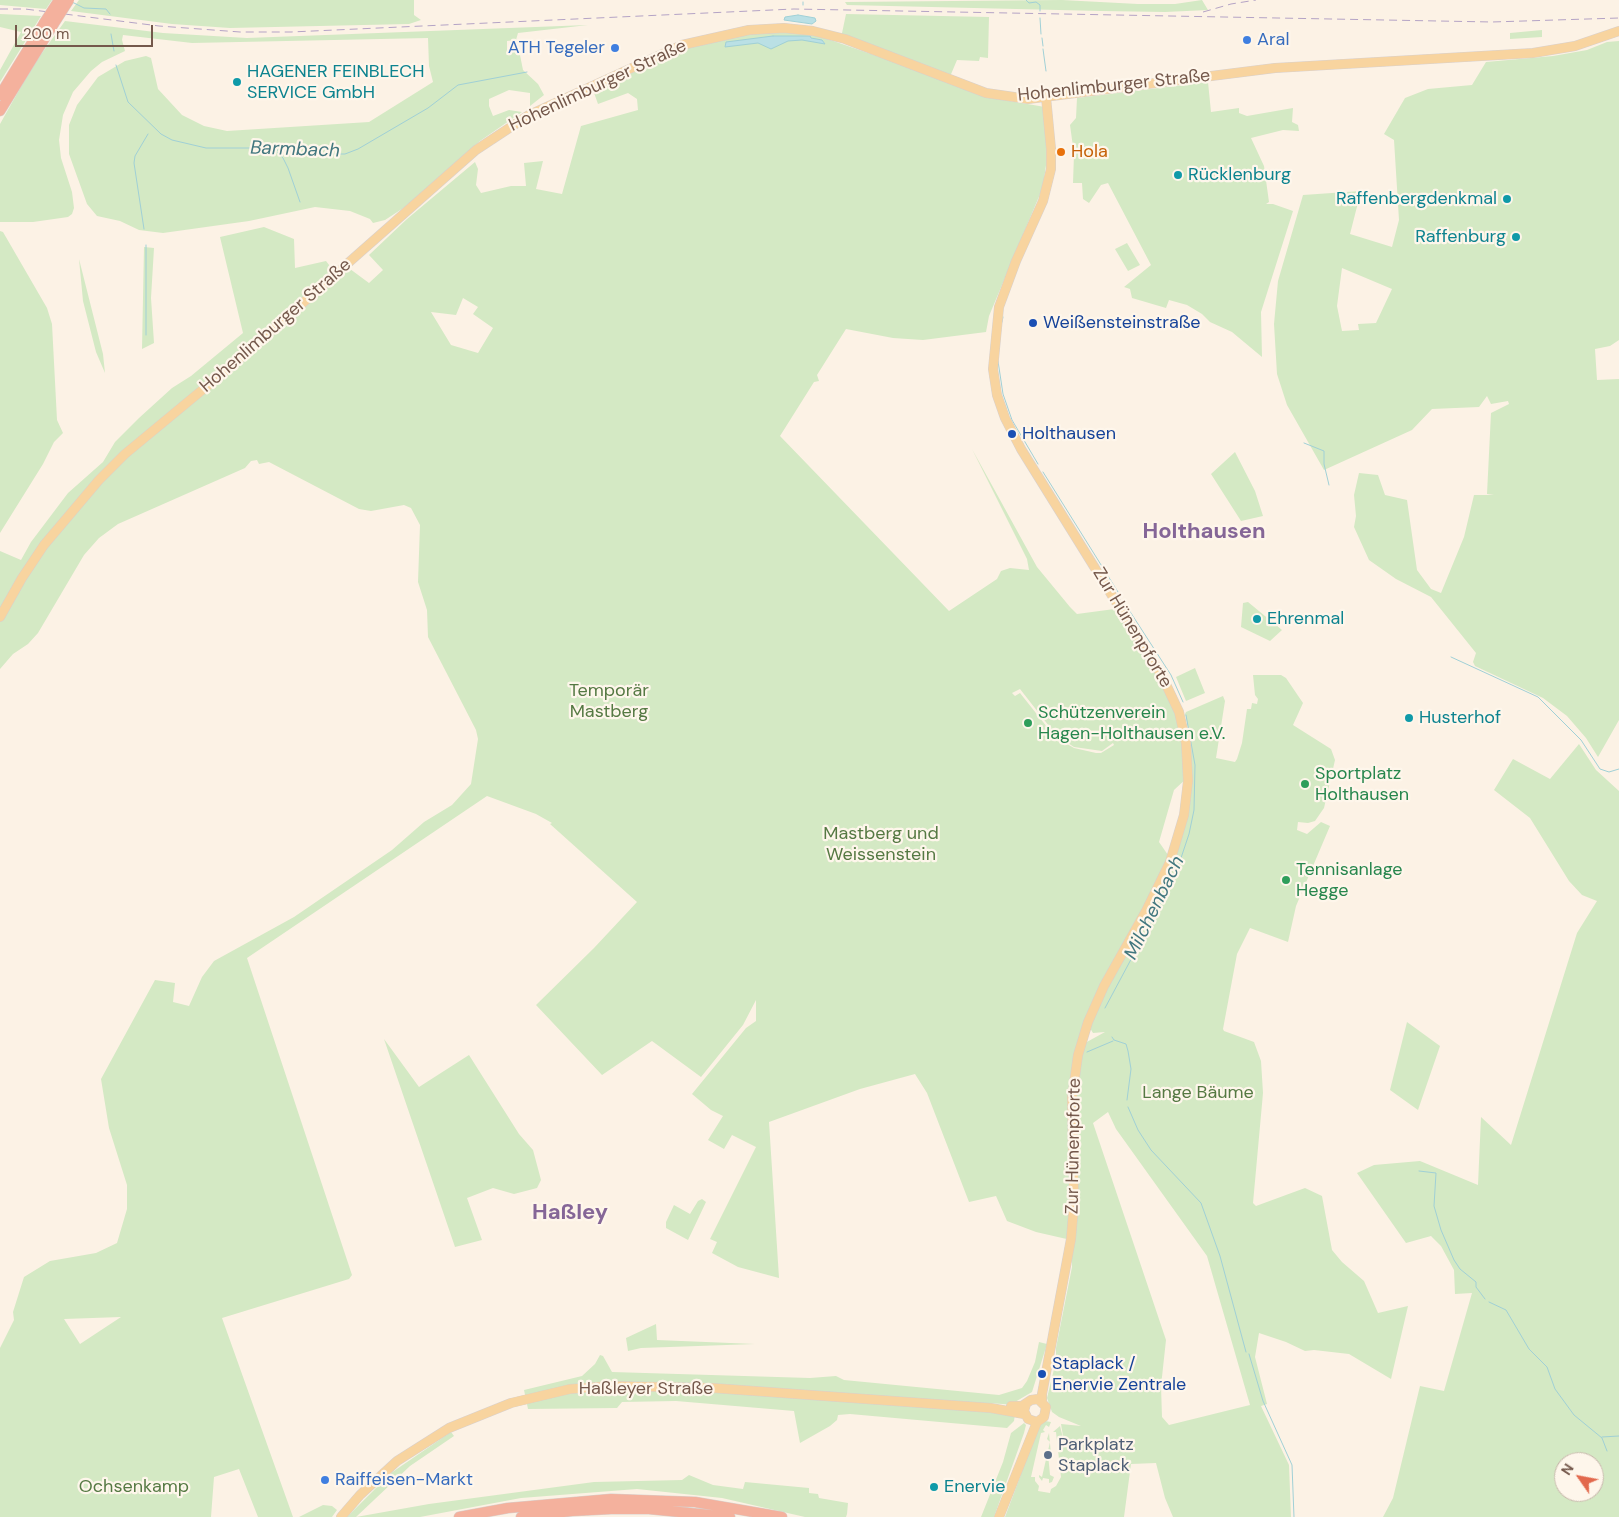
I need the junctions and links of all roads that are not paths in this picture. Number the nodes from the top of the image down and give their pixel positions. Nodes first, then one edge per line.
1 (59, 0) edge
2 (69, 0) edge
3 (48, 24) junction
4 (1619, 32) edge
5 (0, 95) edge
6 (1046, 97) junction
7 (0, 112) edge
8 (0, 617) edge
9 (1051, 1348) junction
10 (1029, 1402) junction
11 (1042, 1402) junction
12 (990, 1408) junction
13 (1026, 1416) junction
14 (1037, 1422) junction
15 (1013, 1482) junction
16 (341, 1517) edge
17 (459, 1517) edge
18 (521, 1517) edge
19 (730, 1517) edge
20 (782, 1517) edge
21 (1000, 1517) edge

1 - 3 highway, bridge
2 - 3 highway, bridge
3 - 5 highway
3 - 7 highway
4 - 6 main road, Hohenlimburger Straße
6 - 8 main road, Hohenlimburger Straße
6 - 9 main road, Zur Hünenpforte
9 - 10 main road, Zur Hünenpforte
9 - 11 main road, Zur Hünenpforte
10 - 11 main road
10 - 12 main road, Haßleyer Straße
10 - 13 main road
11 - 14 main road
12 - 13 main road, Haßleyer Straße
12 - 16 main road, Haßleyer Straße
13 - 14 main road
13 - 15 main road
14 - 15 main road
15 - 21 main road
17 - 20 highway
18 - 19 highway

